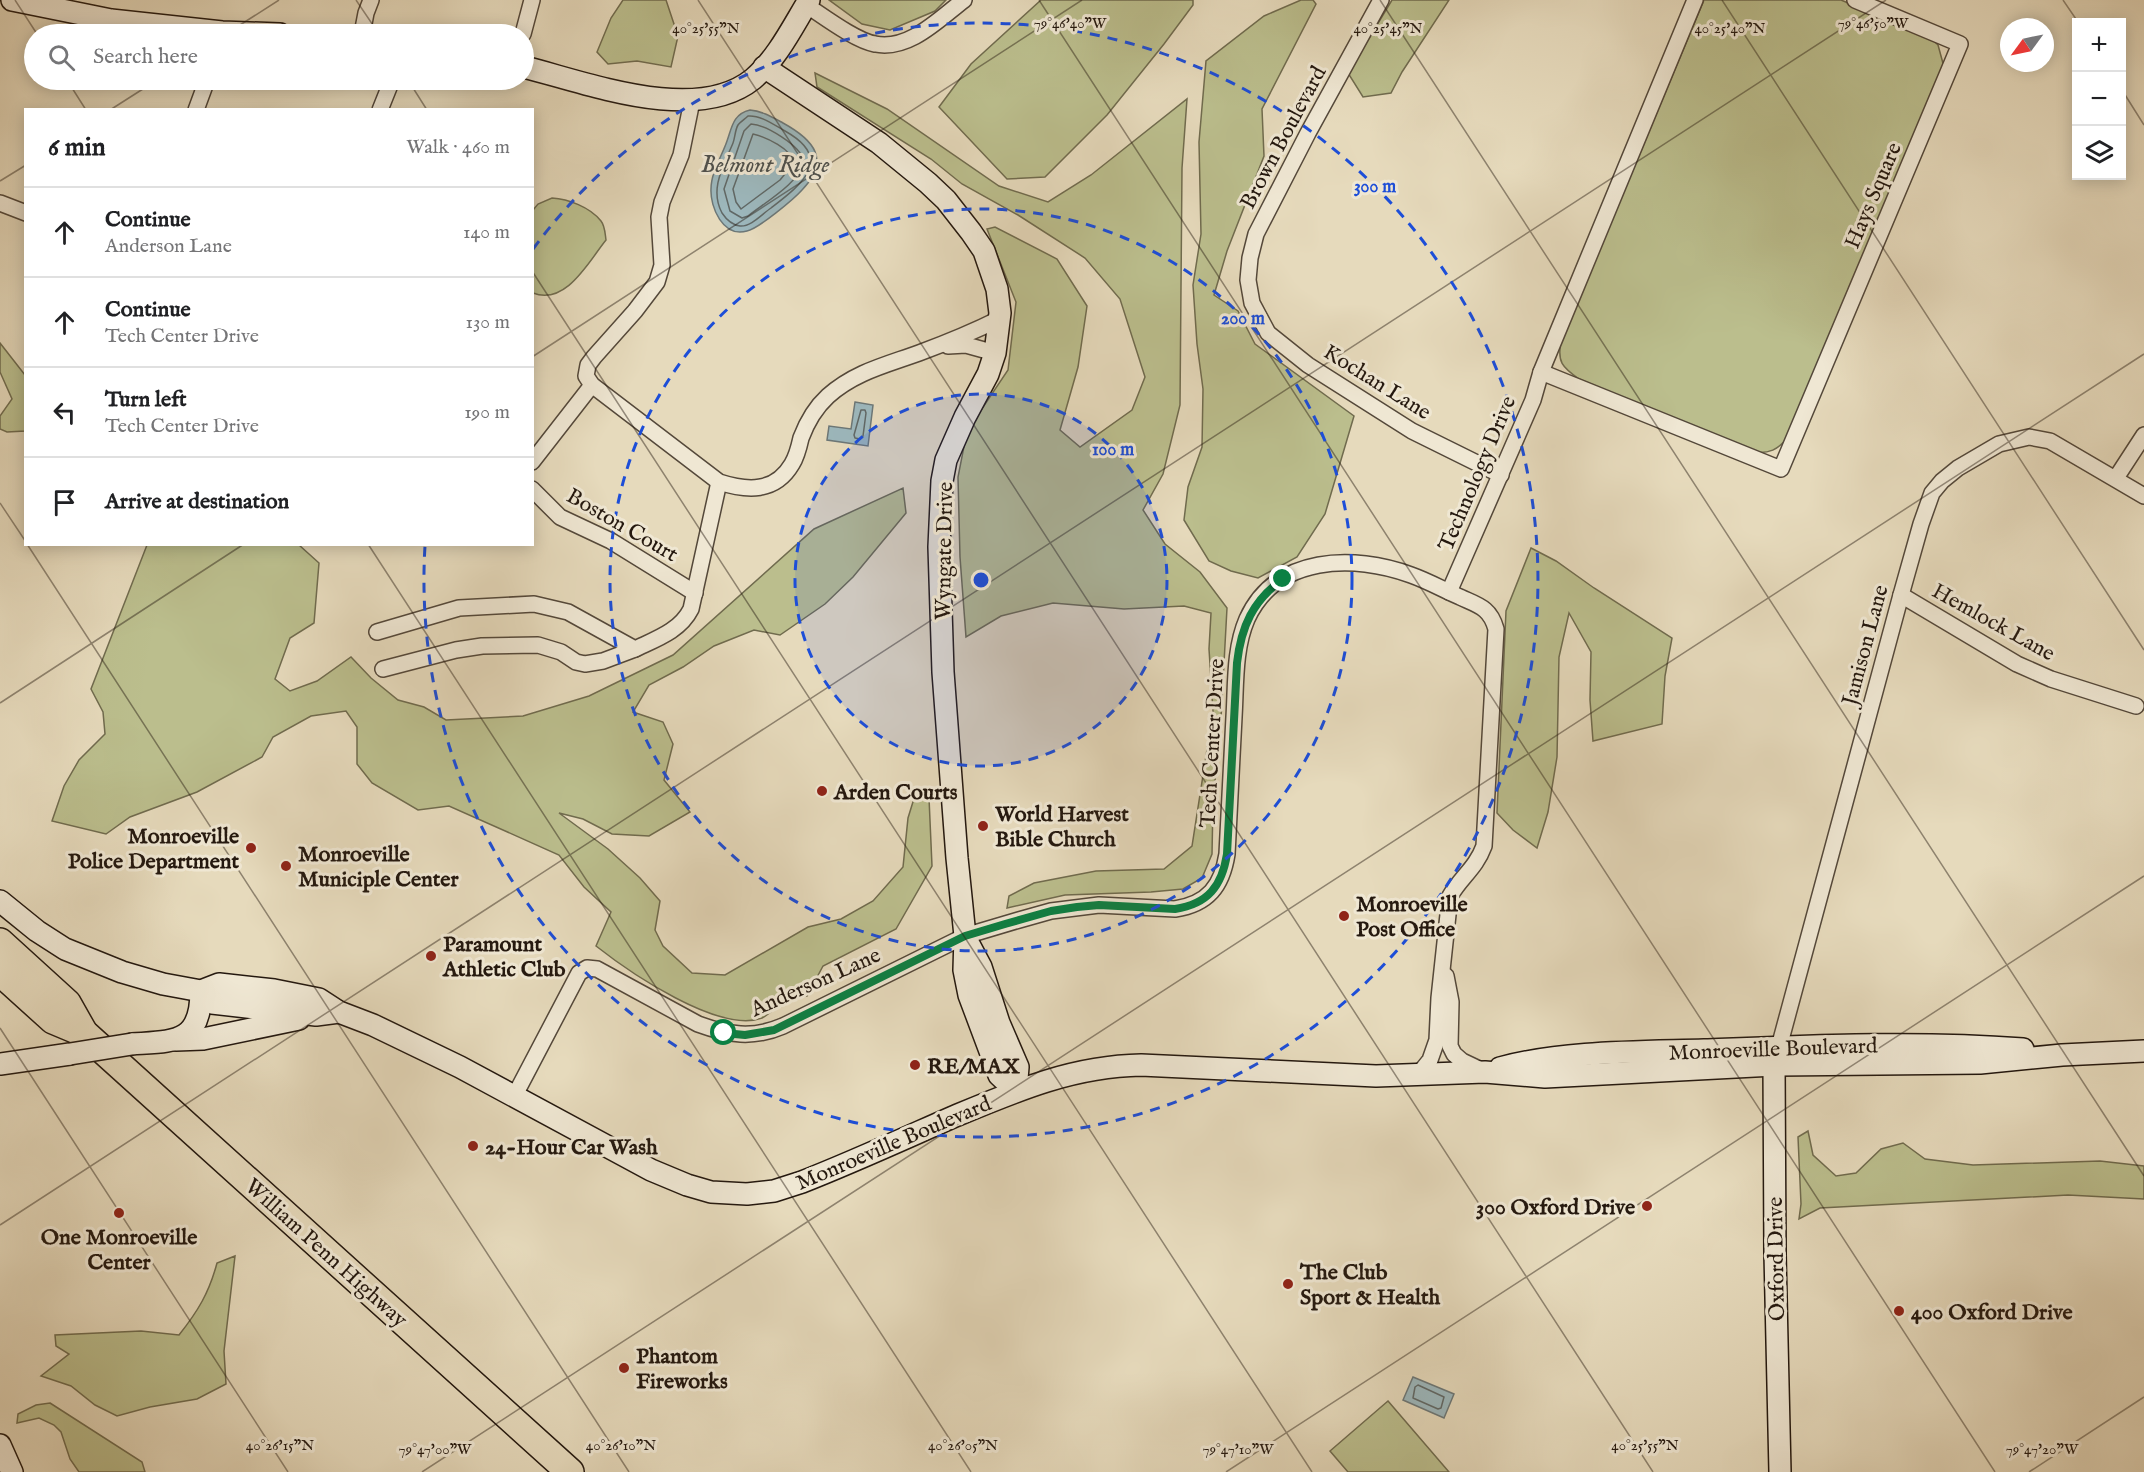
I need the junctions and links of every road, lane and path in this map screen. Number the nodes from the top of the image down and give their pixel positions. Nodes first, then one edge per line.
1 (12, 0) edge
2 (371, 0) edge
3 (532, 0) edge
4 (964, 0) edge
5 (1381, 0) edge
6 (1695, 0) edge
7 (1855, 0) edge
8 (807, 2) edge
9 (145, 24) edge
10 (364, 24) edge
11 (526, 24) edge
12 (764, 67) junction
13 (534, 70) edge
14 (203, 90) edge
15 (388, 90) edge
16 (692, 101) junction
17 (197, 108) edge
18 (381, 108) edge
19 (0, 203) edge
20 (24, 212) edge
21 (1252, 303) joint
22 (999, 319) junction
23 (939, 346) junction
24 (995, 353) junction
25 (1541, 372) junction
26 (592, 386) junction
27 (2144, 435) edge
28 (534, 459) edge
29 (1501, 475) junction
30 (2116, 478) junction
31 (719, 482) junction
32 (534, 491) edge
33 (2144, 496) edge
34 (1449, 592) junction
35 (695, 593) junction
36 (1901, 595) junction
37 (377, 632) dead end
38 (634, 649) junction
39 (383, 669) dead end
40 (2136, 706) dead end
41 (0, 901) edge
42 (965, 936) junction
43 (0, 942) edge
44 (1443, 965) junction
45 (0, 972) edge
46 (201, 991) junction
47 (339, 1012) junction
48 (316, 1015) junction
49 (176, 1040) junction
50 (77, 1043) junction
51 (132, 1044) junction
52 (2144, 1051) edge
53 (1776, 1056) junction
54 (0, 1064) edge
55 (1485, 1072) junction
56 (1418, 1075) junction
57 (1016, 1091) junction
58 (515, 1095) junction
59 (0, 1445) edge
60 (12, 1472) edge
61 (570, 1472) edge
62 (1780, 1472) edge

1 - 9 main road
2 - 10 street
3 - 11 street
4 - 8 street
5 - 21 street, Brown Boulevard
6 - 25 street
7 - 25 street, Hays Square
8 - 12 main road
12 - 16 main road
12 - 22 main road, Wyngate Drive
13 - 16 main road
14 - 17 street
15 - 18 street
16 - 26 street
19 - 20 street
21 - 29 street, Kochan Lane
22 - 23 street
22 - 24 main road, Wyngate Drive
23 - 24 street
23 - 31 street
24 - 42 main road, Wyngate Drive
25 - 29 street, Technology Drive
26 - 28 street
26 - 31 street
27 - 30 street
29 - 34 street, Technology Drive
30 - 33 street, Jamison Lane
30 - 36 street, Jamison Lane
31 - 35 street
32 - 35 street, Boston Court
34 - 42 street, Tech Center Drive
34 - 44 street, Tech Center Drive
35 - 38 street
36 - 40 street, Hemlock Lane
36 - 53 street, Jamison Lane
37 - 38 street
38 - 39 street
41 - 46 main road, Monroeville Boulevard
42 - 57 main road, Wyngate Drive
42 - 58 street, Anderson Lane
43 - 50 highway, William Penn Highway
44 - 55 street, Tech Center Drive
44 - 56 street, Tech Center Drive
45 - 50 highway, William Penn Highway
46 - 47 main road, Monroeville Boulevard
46 - 48 main road, Monroeville Boulevard
46 - 49 main road
46 - 51 main road
47 - 48 main road, Monroeville Boulevard
47 - 58 main road, Monroeville Boulevard
48 - 49 main road
49 - 51 main road
50 - 51 main road, bridge
50 - 54 main road
50 - 61 highway, William Penn Highway
52 - 53 main road, Monroeville Boulevard
53 - 55 main road, Monroeville Boulevard
53 - 62 main road, Oxford Drive
55 - 56 main road, Monroeville Boulevard
56 - 57 main road, Monroeville Boulevard
57 - 58 main road, Monroeville Boulevard
59 - 60 main road

